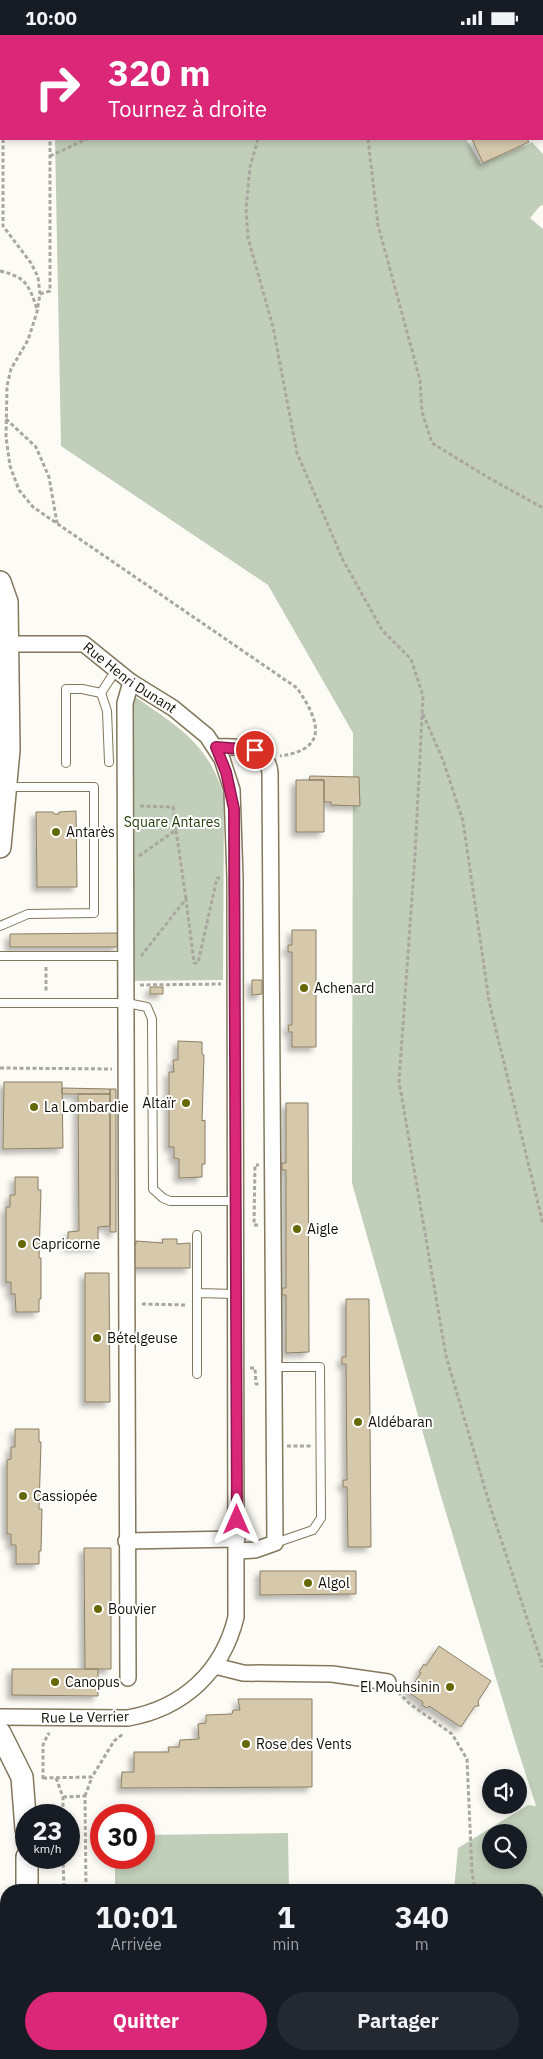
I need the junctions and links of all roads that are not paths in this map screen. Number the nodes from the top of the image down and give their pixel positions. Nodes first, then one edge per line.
1 (0, 582) edge
2 (4, 644) edge
3 (116, 670) junction
4 (131, 682) junction
5 (101, 693) junction
6 (216, 747) junction
7 (66, 763) dead end
8 (109, 763) dead end
9 (6, 787) junction
10 (0, 847) edge
11 (0, 926) edge
12 (0, 956) edge
13 (126, 956) junction
14 (0, 1003) edge
15 (127, 1003) junction
16 (237, 1201) junction
17 (197, 1235) dead end
18 (197, 1293) junction
19 (236, 1294) junction
20 (274, 1367) junction
21 (197, 1374) dead end
22 (126, 1541) junction
23 (275, 1543) junction
24 (237, 1545) junction
25 (215, 1666) junction
26 (128, 1678) dead end
27 (388, 1683) road end
28 (0, 1717) edge
29 (0, 1733) edge
30 (24, 1804) edge
31 (27, 1869) edge
32 (27, 1884) edge

1 - 2 street
2 - 3 street, Rue Henri Dunant
2 - 9 street
3 - 4 street, Rue Henri Dunant
3 - 5 lane
4 - 6 street, Rue Henri Dunant
4 - 13 street
5 - 7 lane
5 - 8 lane
6 - 16 street, Rue Le Verrier
6 - 20 street
9 - 10 street
9 - 11 lane
12 - 13 lane
13 - 15 street
14 - 15 lane
15 - 16 lane
15 - 22 street
16 - 19 street, Rue Le Verrier
17 - 18 lane
18 - 19 lane
18 - 21 lane
19 - 24 street, Rue Le Verrier
20 - 23 street
20 - 23 lane
22 - 24 street
22 - 26 street
23 - 24 street
24 - 25 street, Rue Le Verrier
25 - 27 street
25 - 28 street, Rue Le Verrier
29 - 30 street
31 - 32 street

